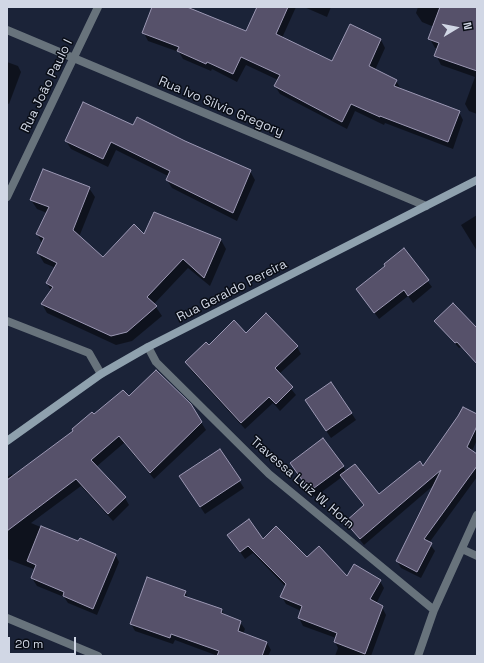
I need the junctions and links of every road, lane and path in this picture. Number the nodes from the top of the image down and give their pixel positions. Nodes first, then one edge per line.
1 (98, 7) edge
2 (7, 30) edge
3 (73, 58) junction
4 (477, 180) edge
5 (7, 197) edge
6 (426, 206) junction
7 (7, 321) edge
8 (148, 347) junction
9 (102, 374) junction
10 (7, 440) edge
11 (477, 515) edge
12 (462, 549) junction
13 (477, 556) edge
14 (434, 610) junction
15 (7, 618) edge
16 (98, 656) edge
17 (418, 656) edge

1 - 3 street, Rua João Paulo I
2 - 3 street, Rua Ivo Silvio Gregory
3 - 5 street, Rua João Paulo I
3 - 6 street, Rua Ivo Silvio Gregory
4 - 6 main road, Rua Geraldo Pereira
6 - 8 main road, Rua Geraldo Pereira
7 - 9 street
8 - 9 main road, Rua Geraldo Pereira
8 - 14 street, Travessa Luiz W. Horn
9 - 10 main road, Rua Geraldo Pereira
11 - 12 street
12 - 13 street
12 - 14 street
14 - 17 street
15 - 16 street

